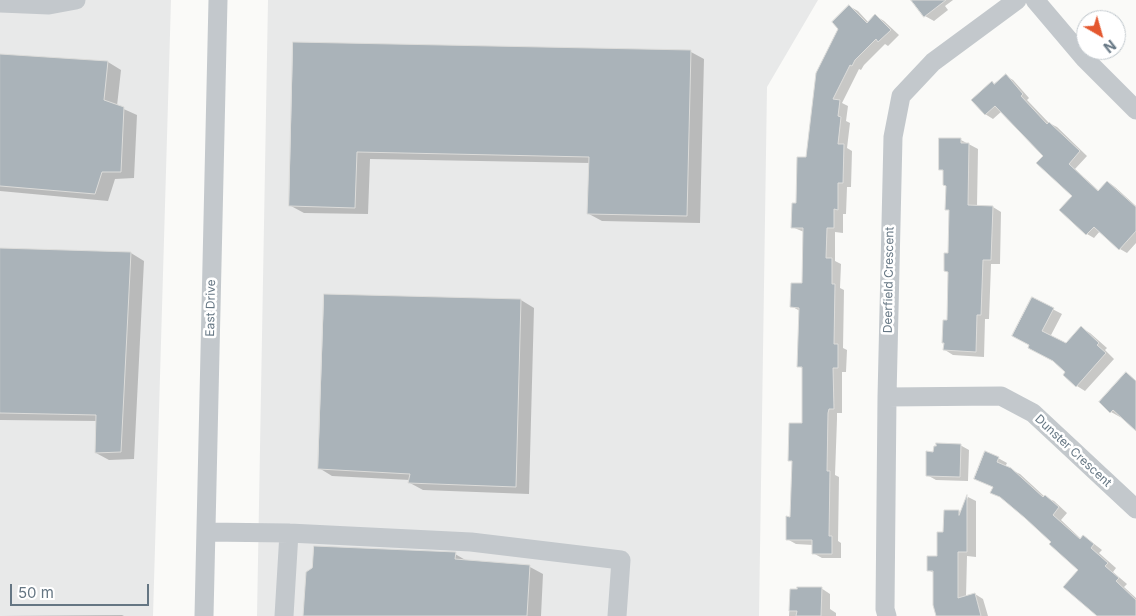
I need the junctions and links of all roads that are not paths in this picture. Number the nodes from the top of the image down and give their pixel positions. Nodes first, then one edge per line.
1 (76, 0) edge
2 (218, 0) edge
3 (1017, 0) edge
4 (1035, 0) edge
5 (0, 3) edge
6 (1136, 110) edge
7 (887, 397) junction
8 (1136, 509) edge
9 (206, 532) junction
10 (289, 533) junction
11 (204, 616) edge
12 (284, 616) edge
13 (617, 616) edge
14 (887, 616) edge

1 - 5 street
2 - 9 street, East Drive
3 - 7 street, Deerfield Crescent
4 - 6 street
7 - 8 street, Dunster Crescent
7 - 14 street, Deerfield Crescent
9 - 10 street
9 - 11 street, East Drive
10 - 12 street
10 - 13 street

